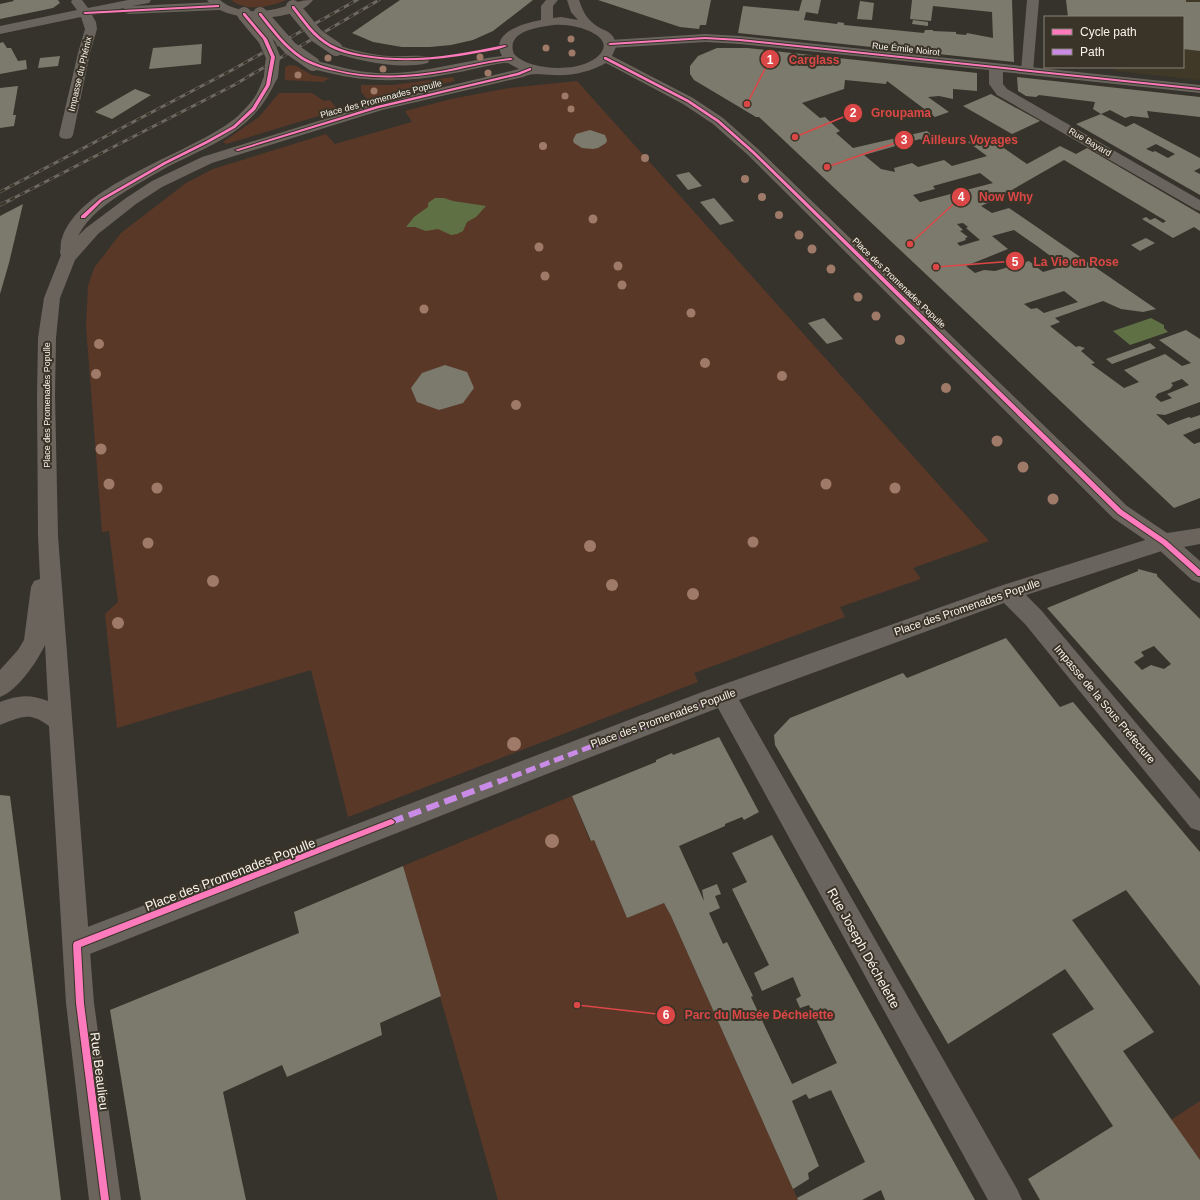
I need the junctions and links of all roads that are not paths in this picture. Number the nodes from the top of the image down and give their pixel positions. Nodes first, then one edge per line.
1 (75, 0) edge
2 (145, 0) edge
3 (307, 0) edge
4 (552, 0) edge
5 (573, 0) edge
6 (1032, 0) edge
7 (216, 3) edge
8 (293, 7) junction
9 (85, 13) junction
10 (244, 14) junction
11 (260, 14) junction
12 (547, 22) junction
13 (589, 26) junction
14 (0, 30) edge
15 (505, 46) junction
16 (608, 51) junction
17 (511, 59) junction
18 (996, 68) junction
19 (530, 69) junction
20 (1027, 71) junction
21 (1200, 89) edge
22 (66, 135) dead end
23 (1200, 206) edge
24 (67, 258) junction
25 (48, 536) junction
26 (1200, 536) edge
27 (1164, 542) junction
28 (1200, 574) edge
29 (1008, 592) junction
30 (0, 687) edge
31 (724, 696) junction
32 (0, 714) edge
33 (60, 720) junction
34 (1200, 818) edge
35 (77, 945) junction
36 (104, 1200) edge
37 (1006, 1200) edge

1 - 9 street
2 - 9 street
3 - 8 main road
4 - 12 main road
5 - 13 main road
6 - 20 lane
7 - 9 street
7 - 10 main road
8 - 11 main road
8 - 15 main road, bridge
9 - 14 street
9 - 22 street, Impasse du Phénix
10 - 11 main road
10 - 24 main road, bridge
11 - 17 main road, bridge
12 - 13 main road
12 - 15 main road
13 - 16 main road
15 - 17 main road
16 - 18 street, Rue Émile Noirot
16 - 19 main road
16 - 27 main road, Place des Promenades Populle
17 - 19 main road
18 - 20 street, Rue Émile Noirot
18 - 23 street, Rue Bayard
19 - 24 main road, Place des Promenades Populle
20 - 21 street, Rue Émile Noirot
24 - 25 main road, Place des Promenades Populle
25 - 30 main road
25 - 33 main road, Rue Beaulieu
26 - 27 main road
27 - 28 main road
27 - 29 street, Place des Promenades Populle
29 - 31 street, Place des Promenades Populle
29 - 34 street, Impasse de la Sous Préfecture
31 - 35 street, Place des Promenades Populle
31 - 37 street, Rue Joseph Déchelette
32 - 33 main road
33 - 35 main road, Rue Beaulieu
35 - 36 main road, Rue Beaulieu

